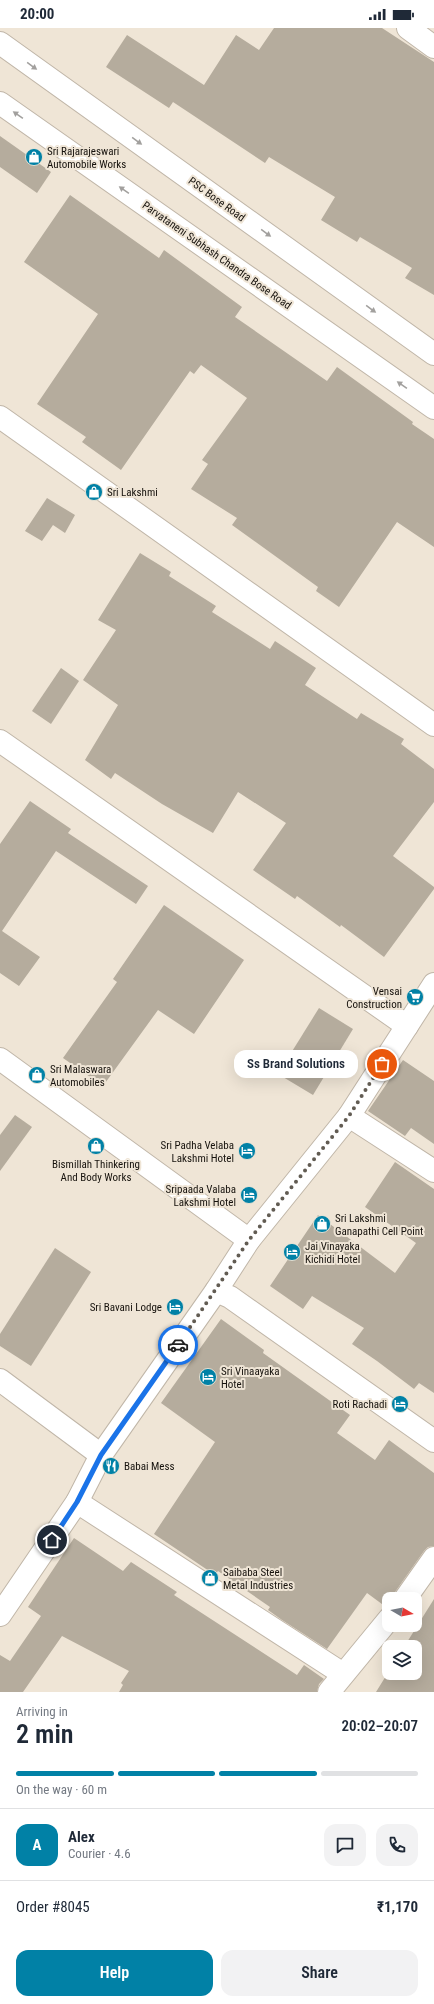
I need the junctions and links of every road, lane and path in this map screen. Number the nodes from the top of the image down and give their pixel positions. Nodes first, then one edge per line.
1 (408, 28) edge
2 (0, 43) edge
3 (434, 47) edge
4 (0, 102) edge
5 (434, 354) edge
6 (434, 408) edge
7 (0, 417) edge
8 (434, 725) edge
9 (0, 741) edge
10 (434, 984) edge
11 (407, 1026) junction
12 (0, 1059) edge
13 (349, 1116) junction
14 (434, 1171) edge
15 (249, 1240) junction
16 (216, 1290) junction
17 (0, 1380) edge
18 (434, 1441) edge
19 (101, 1455) junction
20 (77, 1502) junction
21 (434, 1558) edge
22 (410, 1592) edge
23 (0, 1615) edge
24 (382, 1627) edge
25 (343, 1674) junction
26 (330, 1692) edge

1 - 3 street
2 -> 5 street, PSC Bose Road
6 -> 4 street, Parvataneni Subhash Chandra Bose Road
7 - 8 street
9 - 11 street
10 - 11 street
11 - 13 street
12 - 15 street
13 - 14 street
13 - 15 street
15 - 16 street
16 - 18 street
16 - 19 street
17 - 19 street
19 - 20 street
20 - 23 street
20 - 25 street
21 - 22 street
24 - 25 street
25 - 26 street

